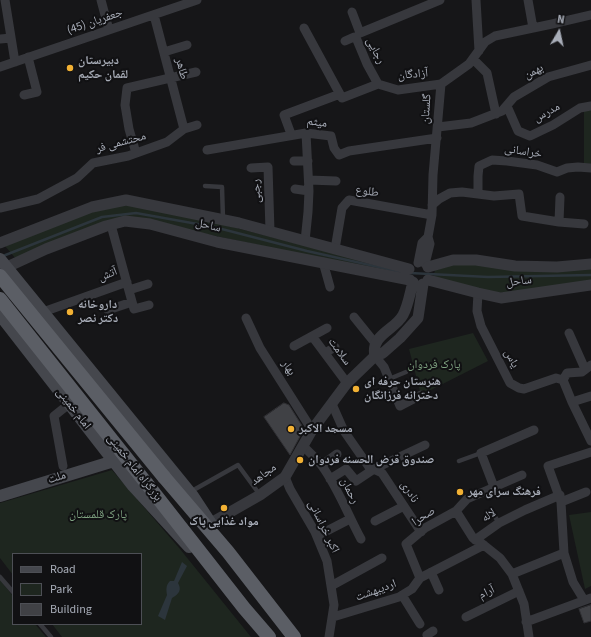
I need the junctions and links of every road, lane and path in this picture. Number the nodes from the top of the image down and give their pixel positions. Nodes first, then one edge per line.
1 (101, 0) edge
2 (195, 0) edge
3 (440, 0) edge
4 (476, 0) edge
5 (528, 0) edge
6 (3, 1) edge
7 (352, 12) dead end
8 (154, 15) junction
9 (591, 15) edge
10 (304, 28) dead end
11 (533, 28) junction
12 (109, 30) junction
13 (11, 38) junction
14 (0, 39) edge
15 (345, 41) dead end
16 (187, 45) dead end
17 (479, 51) junction
18 (164, 52) junction
19 (28, 57) junction
20 (473, 59) junction
21 (15, 62) junction
22 (591, 65) edge
23 (0, 67) edge
24 (196, 72) dead end
25 (170, 78) junction
26 (378, 84) junction
27 (441, 84) junction
28 (24, 95) dead end
29 (341, 96) junction
30 (507, 106) junction
31 (591, 106) edge
32 (496, 114) junction
33 (197, 125) dead end
34 (438, 127) junction
35 (184, 129) junction
36 (306, 133) junction
37 (291, 134) junction
38 (437, 138) junction
39 (207, 150) dead end
40 (136, 153) junction
41 (308, 161) junction
42 (294, 162) dead end
43 (251, 168) dead end
44 (591, 168) edge
45 (309, 180) junction
46 (336, 181) dead end
47 (205, 186) dead end
48 (295, 189) dead end
49 (309, 191) junction
50 (478, 194) junction
51 (560, 197) dead end
52 (432, 205) junction
53 (0, 208) edge
54 (432, 215) junction
55 (223, 220) junction
56 (559, 222) junction
57 (584, 224) dead end
58 (111, 225) junction
59 (270, 231) junction
60 (305, 241) junction
61 (0, 243) edge
62 (335, 249) junction
63 (323, 262) junction
64 (591, 264) edge
65 (2, 267) edge
66 (419, 273) junction
67 (148, 284) dead end
68 (591, 285) edge
69 (128, 286) junction
70 (330, 287) dead end
71 (478, 293) junction
72 (0, 299) edge
73 (150, 305) dead end
74 (133, 306) junction
75 (108, 310) dead end
76 (43, 312) junction
77 (0, 315) edge
78 (354, 317) dead end
79 (246, 318) dead end
80 (50, 322) junction
81 (327, 328) dead end
82 (569, 333) dead end
83 (63, 336) junction
84 (312, 336) junction
85 (376, 343) junction
86 (23, 344) junction
87 (294, 346) dead end
88 (335, 347) dead end
89 (325, 353) junction
90 (375, 356) junction
91 (33, 358) junction
92 (588, 367) edge
93 (406, 372) dead end
94 (390, 379) junction
95 (563, 380) junction
96 (347, 383) junction
97 (421, 395) dead end
98 (591, 396) edge
99 (572, 402) junction
100 (69, 404) junction
101 (332, 404) junction
102 (587, 426) edge
103 (312, 430) junction
104 (534, 430) dead end
105 (591, 440) edge
106 (426, 445) dead end
107 (303, 446) junction
108 (591, 452) edge
109 (481, 453) junction
110 (337, 454) dead end
111 (114, 461) junction
112 (459, 461) dead end
113 (322, 465) junction
114 (63, 466) dead end
115 (374, 470) junction
116 (522, 475) dead end
117 (285, 477) junction
118 (330, 479) junction
119 (494, 487) junction
120 (189, 492) junction
121 (586, 492) dead end
122 (260, 495) junction
123 (0, 496) edge
124 (560, 499) junction
125 (404, 506) junction
126 (456, 511) junction
127 (492, 512) dead end
128 (350, 519) junction
129 (375, 521) dead end
130 (211, 523) junction
131 (499, 523) junction
132 (421, 532) junction
133 (317, 536) junction
134 (361, 539) dead end
135 (476, 540) junction
136 (484, 545) junction
137 (228, 552) junction
138 (564, 552) junction
139 (382, 558) dead end
140 (431, 572) junction
141 (512, 574) junction
142 (0, 577) edge
143 (420, 578) junction
144 (331, 586) junction
145 (439, 590) dead end
146 (12, 591) edge
147 (519, 591) junction
148 (402, 595) junction
149 (588, 599) edge
150 (244, 608) junction
151 (333, 617) junction
152 (466, 617) dead end
153 (526, 622) junction
154 (420, 624) dead end
155 (41, 625) edge
156 (267, 635) edge
157 (50, 637) edge
158 (294, 637) edge
159 (329, 637) edge
160 (529, 637) edge

1 - 12 street
2 - 8 street, جعفریان (45)
3 - 7 street
4 - 17 street
5 - 11 street
6 - 13 street
8 - 12 street, جعفریان (45)
8 - 18 street, طاهر
9 - 11 street, گلستان
10 - 29 street
11 - 17 street, گلستان
12 - 19 street, جعفریان (45)
13 - 14 street
13 - 21 street
15 - 26 street, رجایی
16 - 18 street
17 - 20 street, گلستان
18 - 25 street, طاهر
19 - 21 street, جعفریان (45)
19 - 28 street
20 - 27 street, گلستان
20 - 32 street
21 - 23 street, جعفریان (45)
22 - 30 street, بهمن
24 - 25 street
25 - 35 street, طاهر
25 - 40 street
26 - 27 street, آزادگان
26 - 29 street
27 - 34 street, گلستان
29 - 37 street
30 - 31 street, مدرس
30 - 32 street, بهمن
32 - 34 street, بهمن
33 - 35 street
34 - 38 street, گلستان
35 - 40 street, محتشمی فر
36 - 37 street, میثم
36 - 38 street, میثم
36 - 41 street
37 - 39 street, میثم
38 - 52 street, گلستان
40 - 53 street, محتشمی فر
41 - 42 street
41 - 45 street
43 - 59 street, رجبی
44 - 50 street, خراسانی
45 - 46 street
45 - 49 street
47 - 55 lane
48 - 49 street
49 - 60 street
50 - 52 street
50 - 56 street
51 - 56 street
52 - 54 street, گلستان
54 - 62 street, طلوع
54 - 66 street, گلستان
55 - 59 street, ساحل
55 - 61 street, ساحل
56 - 57 street
58 - 63 street, ساحل
58 - 65 street, ساحل
58 - 69 street, آتش
59 - 60 street, ساحل
60 - 62 street, ساحل
62 - 66 street, ساحل
63 - 66 street, ساحل
63 - 70 street
64 - 66 street, ساحل
65 - 76 main road
65 - 137 highway, بزرگراه امام خمینی, bridge
66 - 71 street, ساحل
66 - 85 street
66 - 90 street, مجاهد
67 - 69 street
68 - 71 street, ساحل
69 - 74 street
69 - 76 street, آتش
71 - 95 street, یاس
72 - 150 highway, بزرگراه امام خمینی, bridge
73 - 74 street
74 - 75 street
76 - 80 main road
77 - 86 main road, امام خمینی
78 - 85 street
79 - 103 street, بهار
80 - 83 main road
80 - 86 main road
81 - 84 street
82 - 92 street
83 - 91 main road
83 - 120 main road
84 - 87 street
84 - 89 street, سلامت
85 - 90 street
86 - 91 main road, امام خمینی
88 - 89 street
89 - 96 street, سلامت
90 - 94 street
90 - 96 street, مجاهد
91 - 100 main road, امام خمینی
92 - 95 street, یاس
93 - 94 lane
94 - 97 street
95 - 99 street
96 - 101 street, مجاهد
98 - 99 street
99 - 102 street
100 - 111 main road, امام خمینی
100 - 114 street
101 - 103 street, مجاهد
101 - 115 street, نادری
102 - 105 street
103 - 107 street, مجاهد
104 - 109 street
106 - 115 street
107 - 113 street, رحمان
107 - 117 street, مجاهد
108 - 124 street
109 - 112 lane
109 - 119 street
110 - 113 street
111 - 123 main road, ملت
111 - 150 main road, امام خمینی
113 - 118 street, رحمان
115 - 118 street
115 - 125 street, نادری
116 - 119 street, صحرا
117 - 122 street, مجاهد
117 - 133 street, اکبر خراسانی
118 - 128 street, رحمان
119 - 126 street, صحرا
120 - 122 lane
120 - 130 main road
121 - 124 street, لاله
122 - 130 street, مجاهد
124 - 131 street, لاله
124 - 138 street
125 - 129 street
125 - 132 street, نادری
126 - 132 street, صحرا
126 - 135 street
127 - 131 lane
128 - 133 street, رحمان
128 - 134 street
130 - 137 main road
131 - 135 street, لاله
132 - 143 street, صحرا
133 - 144 street, اکبر خراسانی
135 - 136 street
136 - 140 street, اردیبهشت
136 - 141 street
137 - 158 highway
138 - 141 street
138 - 149 street
139 - 144 street
140 - 143 street, اردیبهشت
140 - 145 street
141 - 147 street
142 - 146 lane
143 - 148 street, اردیبهشت
144 - 151 street, اکبر خراسانی
147 - 152 street, آرام
147 - 153 street
148 - 151 street, اردیبهشت
148 - 154 street
149 - 153 street
150 - 156 highway, بزرگراه امام خمینی
151 - 159 street, اکبر خراسانی
153 - 160 street
155 - 157 lane

